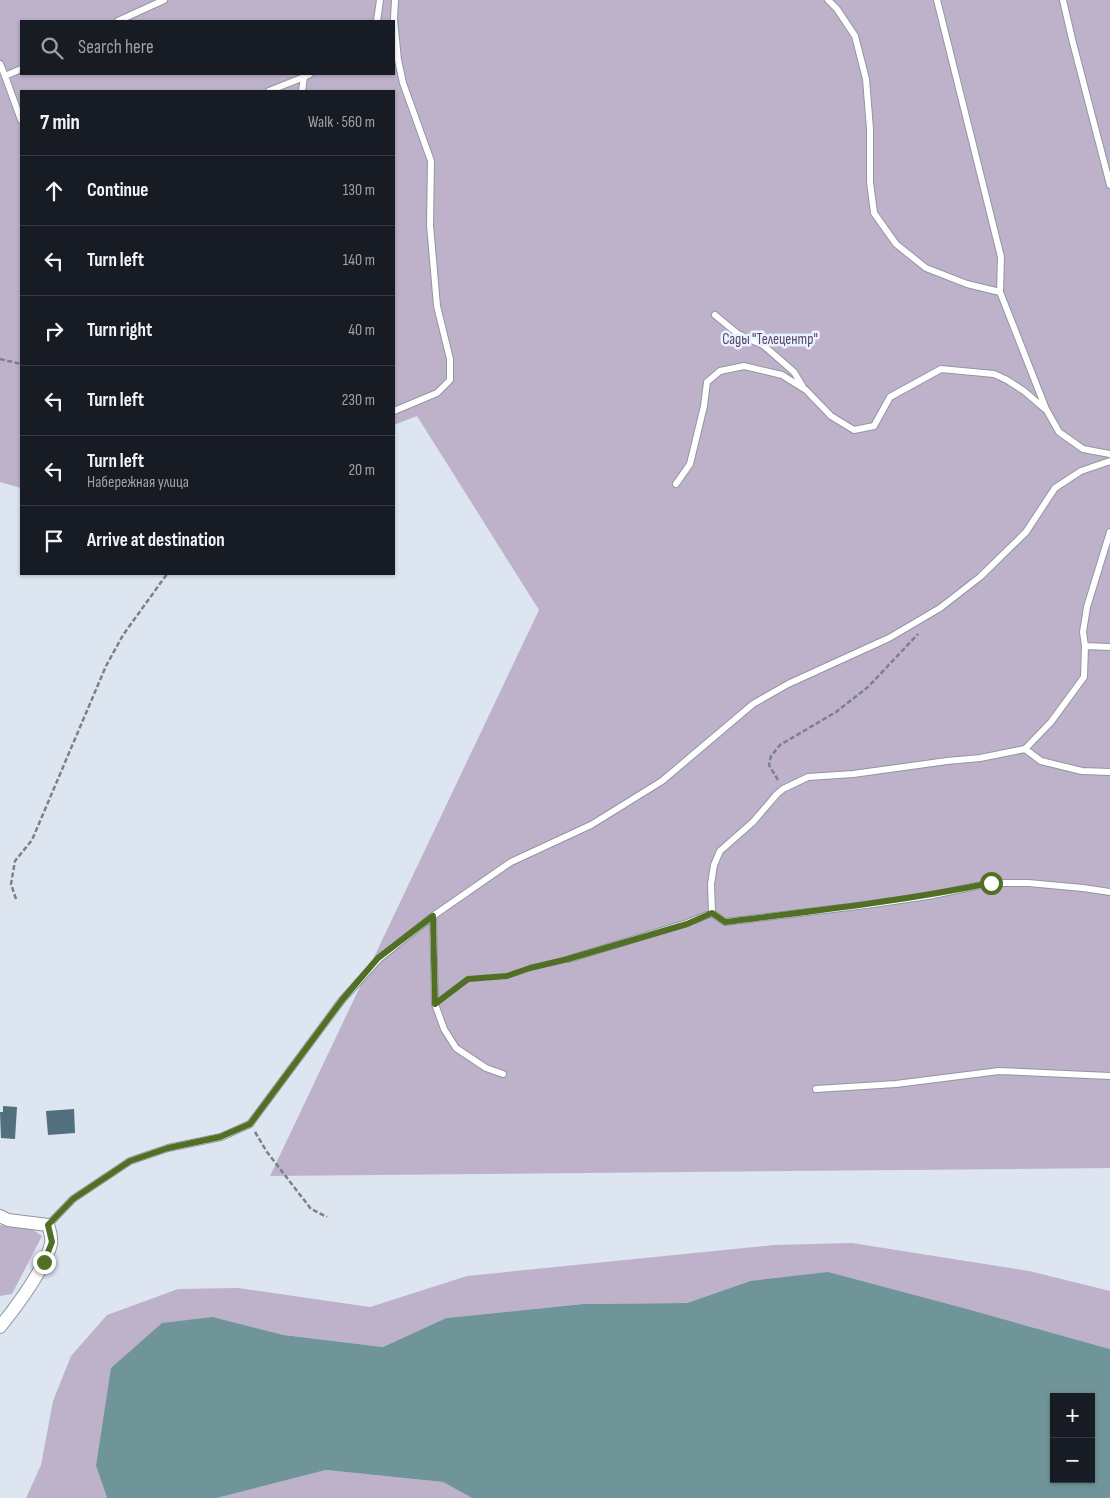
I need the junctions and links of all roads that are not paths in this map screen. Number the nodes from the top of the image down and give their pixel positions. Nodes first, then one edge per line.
1 (164, 0) edge
2 (380, 0) edge
3 (394, 0) edge
4 (828, 0) edge
5 (937, 0) edge
6 (1063, 0) edge
7 (120, 20) edge
8 (377, 20) edge
9 (394, 20) edge
10 (395, 29) edge
11 (0, 64) edge
12 (20, 69) edge
13 (307, 75) edge
14 (5, 76) junction
15 (270, 90) edge
16 (302, 90) edge
17 (20, 117) edge
18 (1110, 185) edge
19 (1000, 292) junction
20 (715, 315) dead end
21 (806, 390) junction
22 (1046, 410) junction
23 (395, 411) edge
24 (1110, 454) edge
25 (1110, 461) edge
26 (676, 484) dead end
27 (1110, 532) edge
28 (1085, 646) junction
29 (1110, 647) edge
30 (1025, 748) junction
31 (1110, 772) edge
32 (1110, 892) edge
33 (712, 913) junction
34 (433, 916) junction
35 (568, 959) road end
36 (503, 1074) dead end
37 (1110, 1076) edge
38 (816, 1089) dead end
39 (0, 1216) edge
40 (48, 1225) junction
41 (0, 1327) edge

1 - 7 lane
2 - 8 lane
3 - 9 lane
4 - 19 lane
5 - 19 lane
6 - 18 lane
10 - 23 lane
11 - 14 lane
12 - 14 lane
13 - 15 lane
13 - 16 lane
14 - 17 lane
19 - 22 lane
20 - 21 lane
21 - 22 lane
21 - 26 lane
22 - 24 lane
25 - 34 lane
27 - 28 lane
28 - 29 lane
28 - 30 lane
30 - 31 lane
30 - 33 lane
32 - 33 lane
33 - 35 lane
34 - 36 lane
34 - 40 lane
37 - 38 lane
39 - 40 street
40 - 41 street

